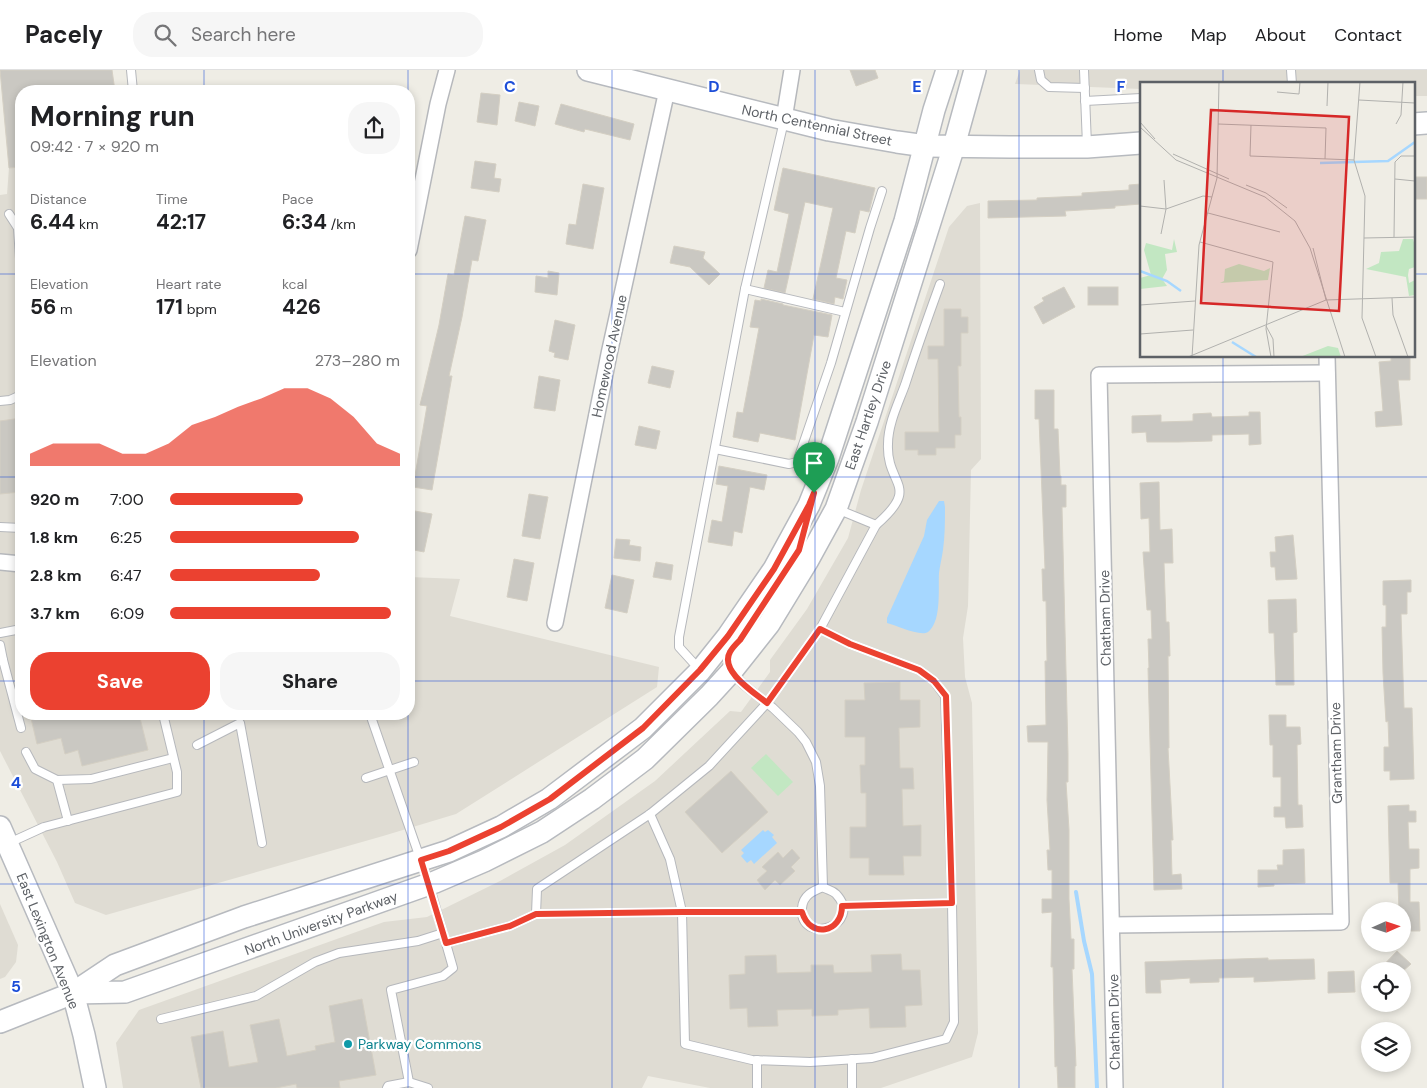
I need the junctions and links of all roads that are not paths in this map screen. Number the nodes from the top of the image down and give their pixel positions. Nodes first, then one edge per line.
1 (131, 70) edge
2 (447, 70) edge
3 (588, 70) edge
4 (792, 70) edge
5 (947, 70) edge
6 (976, 70) edge
7 (1039, 70) edge
8 (1084, 70) edge
9 (132, 85) edge
10 (1084, 88) junction
11 (667, 90) junction
12 (1140, 98) edge
13 (1085, 101) junction
14 (784, 119) junction
15 (1427, 123) edge
16 (1414, 124) edge
17 (1140, 143) edge
18 (926, 146) junction
19 (954, 146) junction
20 (1087, 147) junction
21 (882, 191) dead end
22 (9, 214) dead end
23 (415, 220) edge
24 (15, 223) edge
25 (940, 284) dead end
26 (745, 289) junction
27 (845, 312) junction
28 (1327, 358) edge
29 (1327, 372) junction
30 (15, 398) edge
31 (0, 401) edge
32 (715, 449) junction
33 (814, 493) junction
34 (836, 509) junction
35 (876, 525) junction
36 (0, 527) edge
37 (15, 528) edge
38 (0, 562) edge
39 (15, 563) edge
40 (555, 623) dead end
41 (820, 629) junction
42 (15, 630) edge
43 (0, 634) edge
44 (0, 645) edge
45 (1, 661) edge
46 (700, 670) junction
47 (731, 672) junction
48 (767, 703) junction
49 (15, 708) edge
50 (19, 720) edge
51 (164, 720) edge
52 (372, 720) edge
53 (21, 728) dead end
54 (197, 745) dead end
55 (654, 750) junction
56 (26, 752) dead end
57 (173, 758) junction
58 (414, 762) dead end
59 (390, 770) junction
60 (366, 778) dead end
61 (57, 780) junction
62 (550, 799) joint
63 (650, 814) junction
64 (68, 821) junction
65 (559, 821) joint
66 (4, 835) edge
67 (262, 842) dead end
68 (421, 860) junction
69 (429, 884) junction
70 (823, 887) junction
71 (952, 903) junction
72 (842, 906) junction
73 (682, 912) junction
74 (802, 912) junction
75 (536, 914) junction
76 (1112, 925) junction
77 (444, 933) junction
78 (446, 943) junction
79 (73, 993) junction
80 (161, 1019) dead end
81 (0, 1022) edge
82 (852, 1059) junction
83 (757, 1060) junction
84 (410, 1082) junction
85 (424, 1087) edge
86 (95, 1088) edge
87 (387, 1088) edge
88 (757, 1088) edge
89 (852, 1088) edge
90 (1115, 1088) edge

1 - 9 lane
2 - 23 street
3 - 11 main road, North Centennial Street
4 - 14 street
5 - 18 main road
6 - 19 main road
7 - 10 lane
8 - 10 lane
10 - 13 lane
11 - 14 main road, North Centennial Street
11 - 40 street, Homewood Avenue
12 - 13 lane
13 - 20 lane
14 - 18 main road, North Centennial Street
14 - 26 lane
15 - 16 main road
17 - 20 main road, North Centennial Street
18 - 19 main road, North Centennial Street
18 - 33 main road, East Hartley Drive
19 - 20 main road, North Centennial Street
19 - 34 main road, East Hartley Drive
21 - 27 lane
22 - 24 lane
25 - 35 lane
26 - 27 lane
26 - 32 lane
27 - 32 lane
28 - 29 street, Grantham Drive
29 - 76 street, Chatham Drive
29 - 76 street, Grantham Drive
30 - 31 lane
32 - 46 lane
33 - 46 main road, East Hartley Drive
33 - 47 main road
34 - 35 lane
34 - 47 main road, East Hartley Drive
35 - 41 lane
36 - 37 lane
38 - 39 street
41 - 48 lane
41 - 71 lane
42 - 43 lane
44 - 45 lane
45 - 49 lane
46 - 55 main road
46 - 62 main road, East Hartley Drive
47 - 48 lane
47 - 55 main road, East Hartley Drive
48 - 63 lane
48 - 70 lane
50 - 53 lane
51 - 57 lane
52 - 59 lane
54 - 67 lane
55 - 65 main road, East Hartley Drive
56 - 61 lane
57 - 61 lane
57 - 64 lane
58 - 59 lane
59 - 60 lane
59 - 68 lane
61 - 64 lane
62 - 68 main road, North University Parkway
63 - 73 lane
63 - 75 lane
64 - 66 lane
65 - 69 main road, North University Parkway
66 - 79 main road, East Lexington Avenue
68 - 69 lane
68 - 79 main road, North University Parkway
69 - 77 lane
69 - 79 main road, North University Parkway
70 - 72 lane
70 - 74 lane
71 - 72 lane
71 - 82 lane
72 - 74 lane
73 - 74 lane
73 - 75 lane
73 - 83 lane
75 - 78 lane
76 - 90 street, Chatham Drive
77 - 78 lane
77 - 80 lane
78 - 84 lane
79 - 81 main road, North University Parkway
79 - 86 main road, East Lexington Avenue
82 - 83 lane
82 - 89 lane
83 - 88 lane
84 - 85 lane
84 - 87 lane

